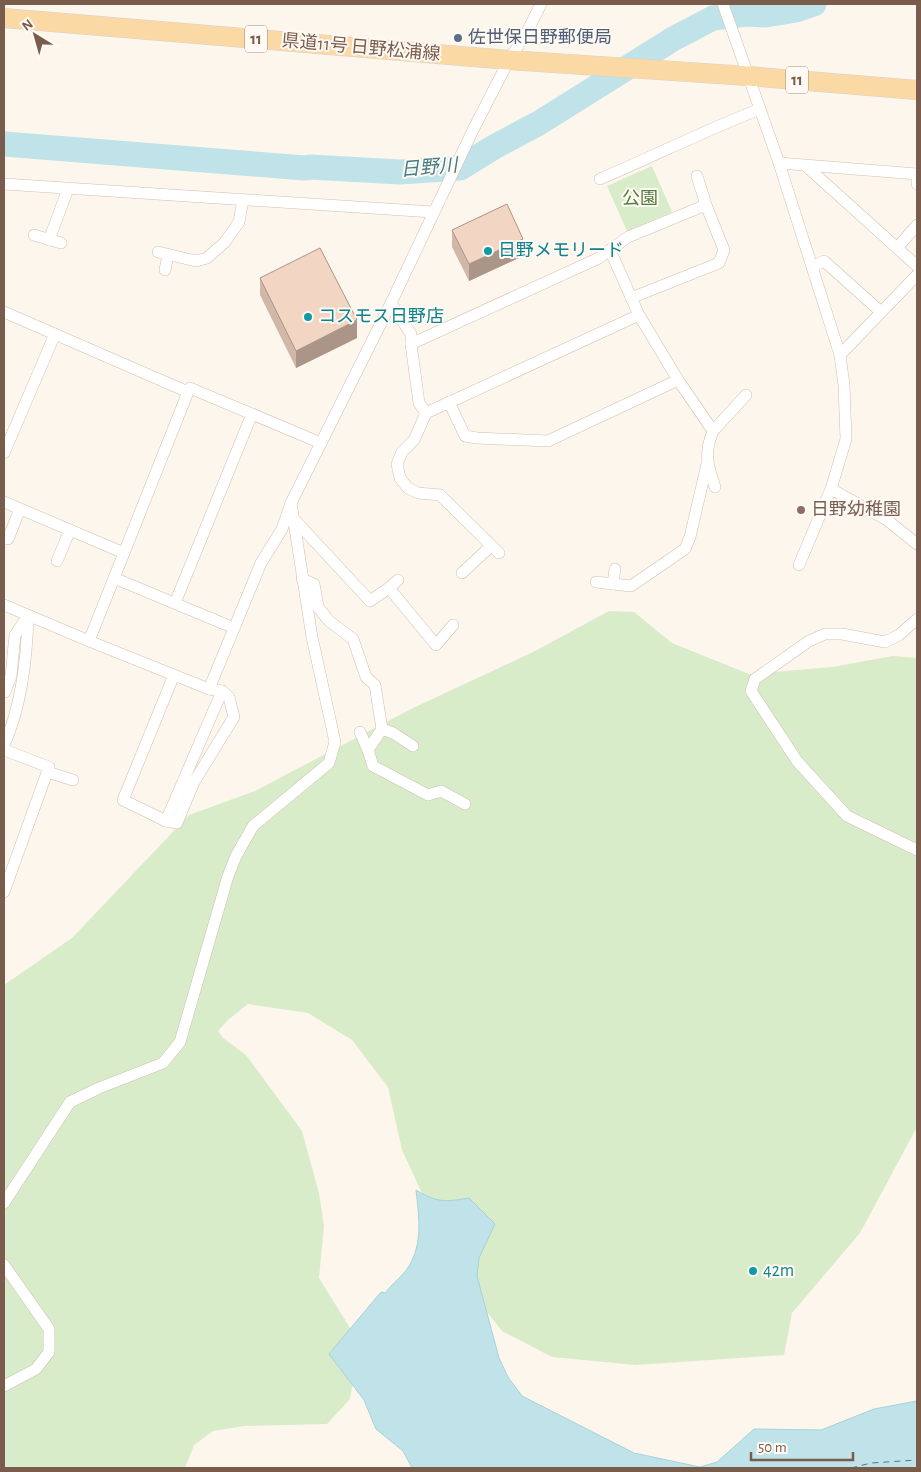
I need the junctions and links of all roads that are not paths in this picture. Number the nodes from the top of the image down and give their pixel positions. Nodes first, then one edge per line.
1 (542, 4) edge
2 (722, 4) edge
3 (4, 18) edge
4 (509, 60) junction
5 (748, 76) junction
6 (917, 90) edge
7 (760, 109) junction
8 (779, 163) junction
9 (806, 166) junction
10 (917, 173) edge
11 (697, 176) dead end
12 (600, 179) dead end
13 (4, 184) edge
14 (917, 184) edge
15 (68, 189) junction
16 (243, 200) junction
17 (706, 205) junction
18 (433, 212) junction
19 (917, 225) edge
20 (34, 235) dead end
21 (49, 240) junction
22 (61, 243) dead end
23 (897, 248) junction
24 (610, 250) junction
25 (812, 266) junction
26 (917, 266) edge
27 (165, 270) dead end
28 (917, 275) edge
29 (631, 298) junction
30 (391, 303) junction
31 (4, 312) edge
32 (881, 312) junction
33 (639, 315) junction
34 (55, 334) junction
35 (411, 344) junction
36 (840, 355) junction
37 (678, 380) junction
38 (188, 392) junction
39 (746, 395) dead end
40 (450, 402) junction
41 (426, 413) junction
42 (252, 414) junction
43 (713, 430) junction
44 (321, 443) junction
45 (5, 445) edge
46 (707, 464) junction
47 (715, 487) dead end
48 (831, 489) junction
49 (4, 502) edge
50 (291, 503) junction
51 (20, 509) junction
52 (293, 518) junction
53 (70, 530) junction
54 (8, 539) dead end
55 (917, 544) edge
56 (124, 554) junction
57 (57, 561) dead end
58 (799, 565) dead end
59 (614, 568) dead end
60 (462, 573) dead end
61 (114, 578) junction
62 (302, 579) junction
63 (596, 582) dead end
64 (613, 584) junction
65 (175, 603) junction
66 (4, 605) edge
67 (28, 615) junction
68 (917, 619) edge
69 (453, 625) dead end
70 (234, 628) junction
71 (89, 641) junction
72 (174, 675) junction
73 (209, 689) junction
74 (222, 691) junction
75 (5, 692) dead end
76 (382, 729) junction
77 (360, 732) dead end
78 (4, 745) edge
79 (413, 746) dead end
80 (4, 750) edge
81 (368, 750) junction
82 (48, 772) junction
83 (73, 780) dead end
84 (465, 804) dead end
85 (166, 821) junction
86 (917, 850) edge
87 (4, 892) edge
88 (4, 1203) edge
89 (4, 1265) edge
90 (4, 1386) edge

1 - 4 street
2 - 5 street
3 - 4 main road, 県道11号 日野松浦線 / 11
4 - 5 main road, 11
4 - 18 street
5 - 6 main road, 11
5 - 7 street
7 - 8 street
7 - 12 street
8 - 9 street
8 - 25 street
9 - 10 street
9 - 23 street
10 - 14 street
11 - 17 street
13 - 15 street
15 - 16 street
15 - 21 street
16 - 18 street
16 - 27 street
17 - 24 street
17 - 29 street
18 - 30 street
19 - 23 street
20 - 21 street
21 - 22 street
23 - 26 street
24 - 29 street
24 - 35 street
25 - 32 street
25 - 36 street
28 - 32 street
29 - 33 street
30 - 35 street
30 - 44 street
31 - 34 street
32 - 36 street
33 - 37 street
33 - 40 street
34 - 38 street
34 - 45 street
35 - 41 street
36 - 48 street
37 - 40 street
37 - 43 street
38 - 42 street
38 - 56 street
39 - 43 street
40 - 41 street
41 - 60 street
42 - 44 street
42 - 65 street
43 - 46 street
44 - 50 street
46 - 47 street
46 - 64 street
48 - 55 street
48 - 58 street
49 - 51 street
50 - 52 street
50 - 70 street
51 - 53 street
51 - 54 street
52 - 62 street
52 - 69 street
53 - 56 street
53 - 57 street
56 - 61 street
59 - 64 street
61 - 65 street
61 - 71 street
62 - 76 street
62 - 88 street
63 - 64 street
65 - 70 street
66 - 67 street
67 - 71 street
67 - 75 street
67 - 78 street
68 - 86 street
70 - 73 street
71 - 72 street
72 - 73 street
72 - 85 street
73 - 74 street
74 - 85 street
74 - 85 street
76 - 79 street
76 - 81 street
77 - 81 street
80 - 82 street
81 - 84 street
82 - 83 street
82 - 87 street
89 - 90 street

